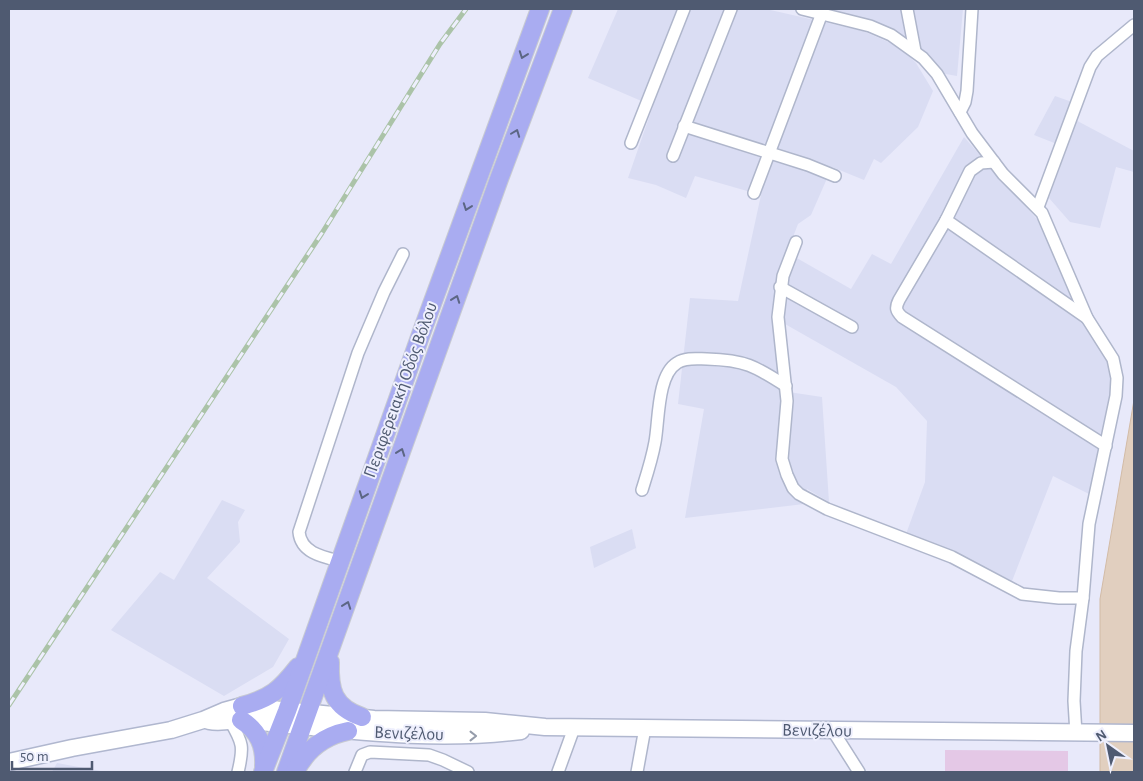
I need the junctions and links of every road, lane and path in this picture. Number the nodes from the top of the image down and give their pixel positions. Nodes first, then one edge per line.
1 (540, 9) edge
2 (562, 9) edge
3 (684, 9) edge
4 (731, 9) edge
5 (802, 9) edge
6 (907, 9) edge
7 (972, 9) edge
8 (822, 13) junction
9 (840, 13) edge
10 (1134, 25) edge
11 (915, 51) junction
12 (960, 112) junction
13 (684, 126) junction
14 (632, 143) dead end
15 (770, 152) junction
16 (673, 156) dead end
17 (994, 162) junction
18 (835, 176) dead end
19 (754, 193) dead end
20 (1038, 207) junction
21 (946, 220) junction
22 (796, 242) dead end
23 (403, 254) dead end
24 (780, 287) junction
25 (1087, 318) junction
26 (852, 326) dead end
27 (786, 386) junction
28 (1106, 446) junction
29 (642, 490) dead end
30 (340, 561) junction
31 (1083, 598) junction
32 (330, 651) junction
33 (305, 659) junction
34 (238, 716) junction
35 (284, 717) junction
36 (362, 717) junction
37 (305, 719) junction
38 (545, 727) junction
39 (574, 728) junction
40 (645, 728) junction
41 (348, 731) junction
42 (833, 731) junction
43 (1134, 733) edge
44 (1083, 734) junction
45 (9, 762) edge
46 (238, 772) edge
47 (263, 772) edge
48 (286, 772) edge
49 (295, 772) edge
50 (356, 772) edge
51 (468, 772) edge
52 (558, 772) edge
53 (637, 772) edge
54 (859, 772) edge

1 -> 30 main road, Περιφερειακή Οδός Βόλου
32 -> 2 main road, Περιφερειακή Οδός Βόλου
3 - 14 street
4 - 13 street
5 - 8 street
6 - 11 street
7 - 12 street
8 - 9 street
8 - 15 street
9 - 11 street
10 - 20 street
11 - 12 street
12 - 17 street
13 - 15 street
13 - 16 street
15 - 18 street
15 - 19 street
17 - 20 street
17 - 21 street
20 - 25 street
21 - 25 street
21 - 28 street
22 - 24 street
23 - 30 street
24 - 26 street
24 - 27 street
25 - 28 street
27 - 29 street
27 - 31 street
28 - 31 street
30 - 33 main road, Περιφερειακή Οδός Βόλου
31 - 44 street
32 - 36 main road
32 - 37 main road, Περιφερειακή Οδός Βόλου
33 - 34 main road
33 - 35 main road, Περιφερειακή Οδός Βόλου
34 - 35 main road
34 - 45 main road
34 - 46 street
34 - 47 main road
35 - 37 main road
35 - 47 main road, Περιφερειακή Οδός Βόλου
36 - 37 main road, Βενιζέλου
36 - 38 main road, Βενιζέλου
37 - 41 main road, Βενιζέλου
37 - 48 main road, Περιφερειακή Οδός Βόλου
38 - 39 main road, Βενιζέλου
41 -> 38 main road, Βενιζέλου
39 - 40 main road, Βενιζέλου
39 - 52 street
40 - 42 main road, Βενιζέλου
40 - 53 street
41 - 49 main road
42 - 44 main road, Βενιζέλου
42 - 54 street
43 - 44 main road, Βενιζέλου
50 - 51 street

